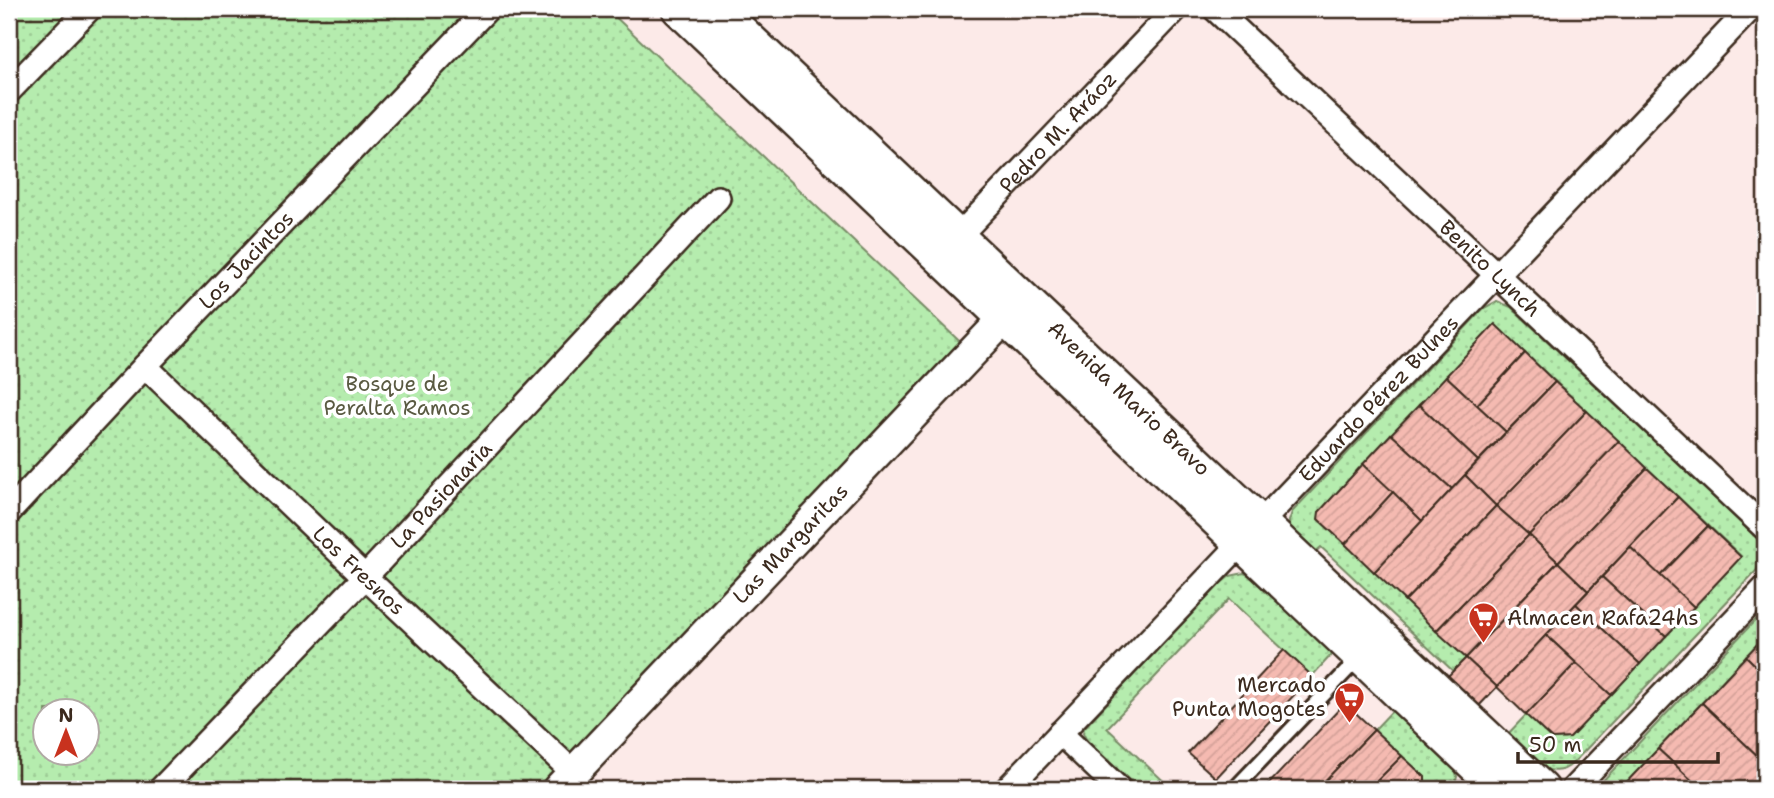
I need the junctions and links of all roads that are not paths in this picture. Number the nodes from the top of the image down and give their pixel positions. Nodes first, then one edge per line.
1 (89, 9) edge
2 (487, 9) edge
3 (679, 9) edge
4 (718, 9) edge
5 (1176, 9) edge
6 (1215, 9) edge
7 (1750, 9) edge
8 (9, 92) edge
9 (718, 198) dead end
10 (949, 246) junction
11 (1497, 274) junction
12 (1014, 308) junction
13 (145, 366) junction
14 (9, 512) edge
15 (1765, 528) edge
16 (1250, 534) junction
17 (365, 577) junction
18 (1765, 588) edge
19 (1360, 657) junction
20 (1060, 733) junction
21 (1492, 778) edge
22 (566, 781) edge
23 (161, 789) edge
24 (1007, 789) edge
25 (1119, 789) edge
26 (1234, 789) edge
27 (1542, 789) edge
28 (1573, 789) edge

1 - 8 street
2 - 13 street, Los Jacintos
3 - 10 main road, Avenida Mario Bravo
4 - 10 main road, Avenida Mario Bravo
5 - 10 street, Pedro M. Aráoz
6 - 11 street, Benito Lynch
7 - 11 street, Eduardo Pérez Bulnes
9 - 17 street, La Pasionaria
10 - 12 main road, Avenida Mario Bravo
11 - 15 street, Benito Lynch
11 - 16 street, Eduardo Pérez Bulnes
12 - 16 main road, Avenida Mario Bravo
12 - 22 street, Las Margaritas
13 - 14 street, Los Jacintos
13 - 17 street, Los Fresnos
16 - 19 main road, Avenida Mario Bravo
16 - 20 street, Eduardo Pérez Bulnes
16 - 21 main road, Avenida Mario Bravo
17 - 22 street, Los Fresnos
17 - 23 street, La Pasionaria
18 - 28 street
19 - 21 main road, Avenida Mario Bravo
19 - 26 lane
20 - 24 street, Eduardo Pérez Bulnes
20 - 25 street
21 - 27 main road, Avenida Mario Bravo

